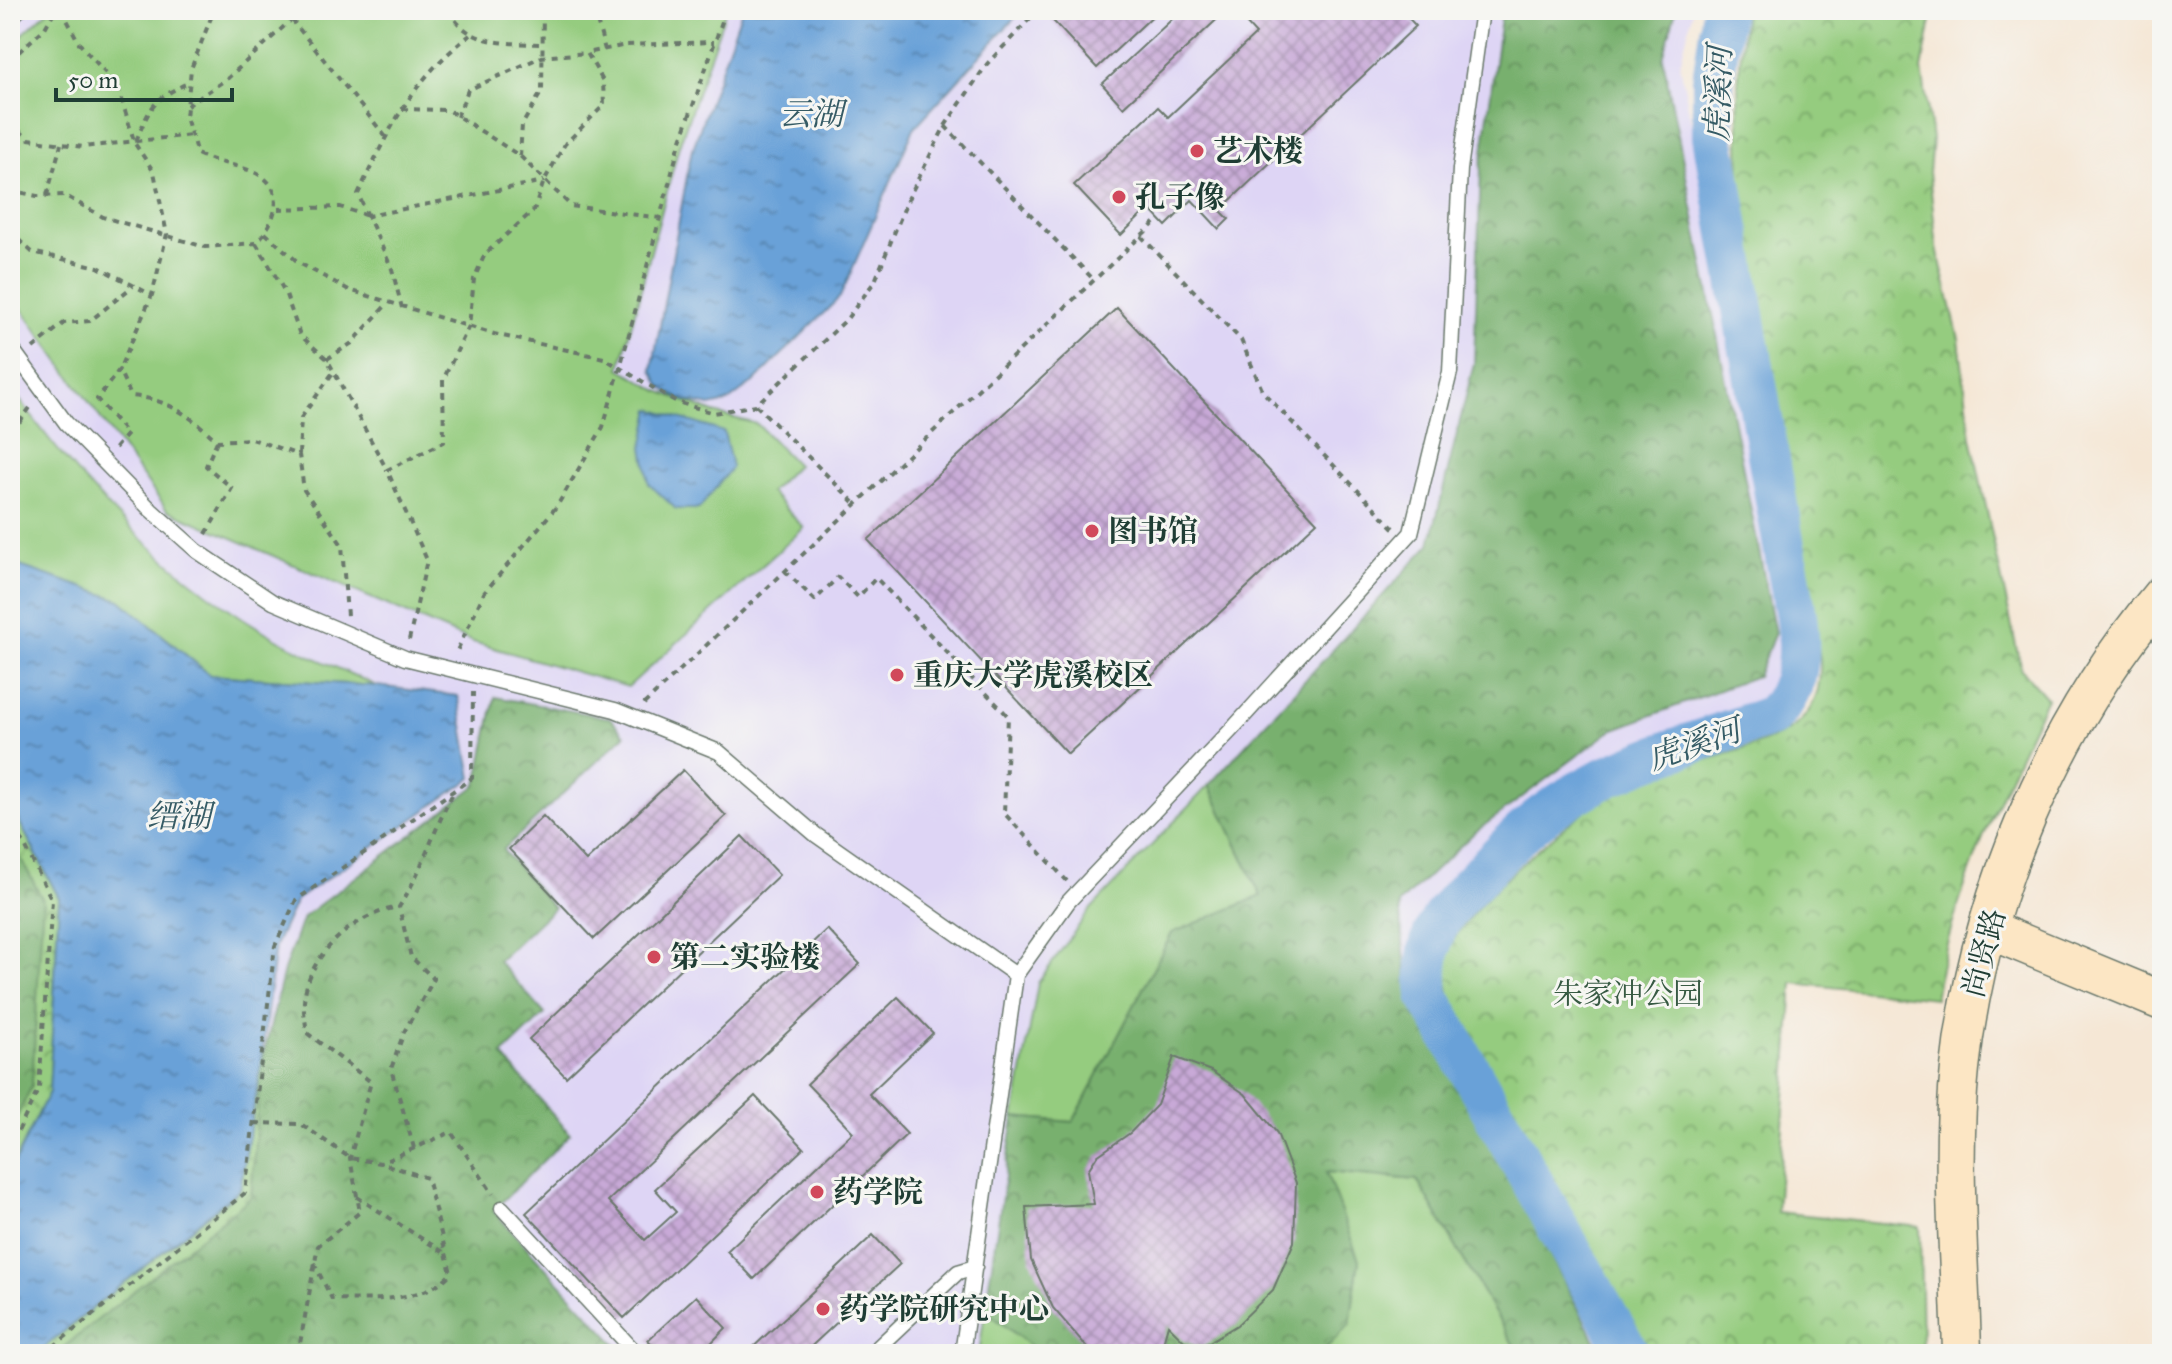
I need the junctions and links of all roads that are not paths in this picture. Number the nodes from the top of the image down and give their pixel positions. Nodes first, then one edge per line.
1 (19, 10) edge
2 (1482, 10) edge
3 (10, 18) edge
4 (10, 346) edge
5 (2162, 595) edge
6 (1990, 930) junction
7 (1016, 975) junction
8 (2162, 1001) edge
9 (502, 1208) road end
10 (975, 1267) junction
11 (637, 1354) edge
12 (871, 1354) edge
13 (962, 1354) edge
14 (1962, 1354) edge

1 - 3 lane
2 - 7 lane
4 - 7 lane
5 - 6 street, 尚贤路
6 - 8 street
6 - 14 street, 尚贤路
7 - 10 lane
9 - 11 lane
10 - 12 lane
10 - 13 lane

